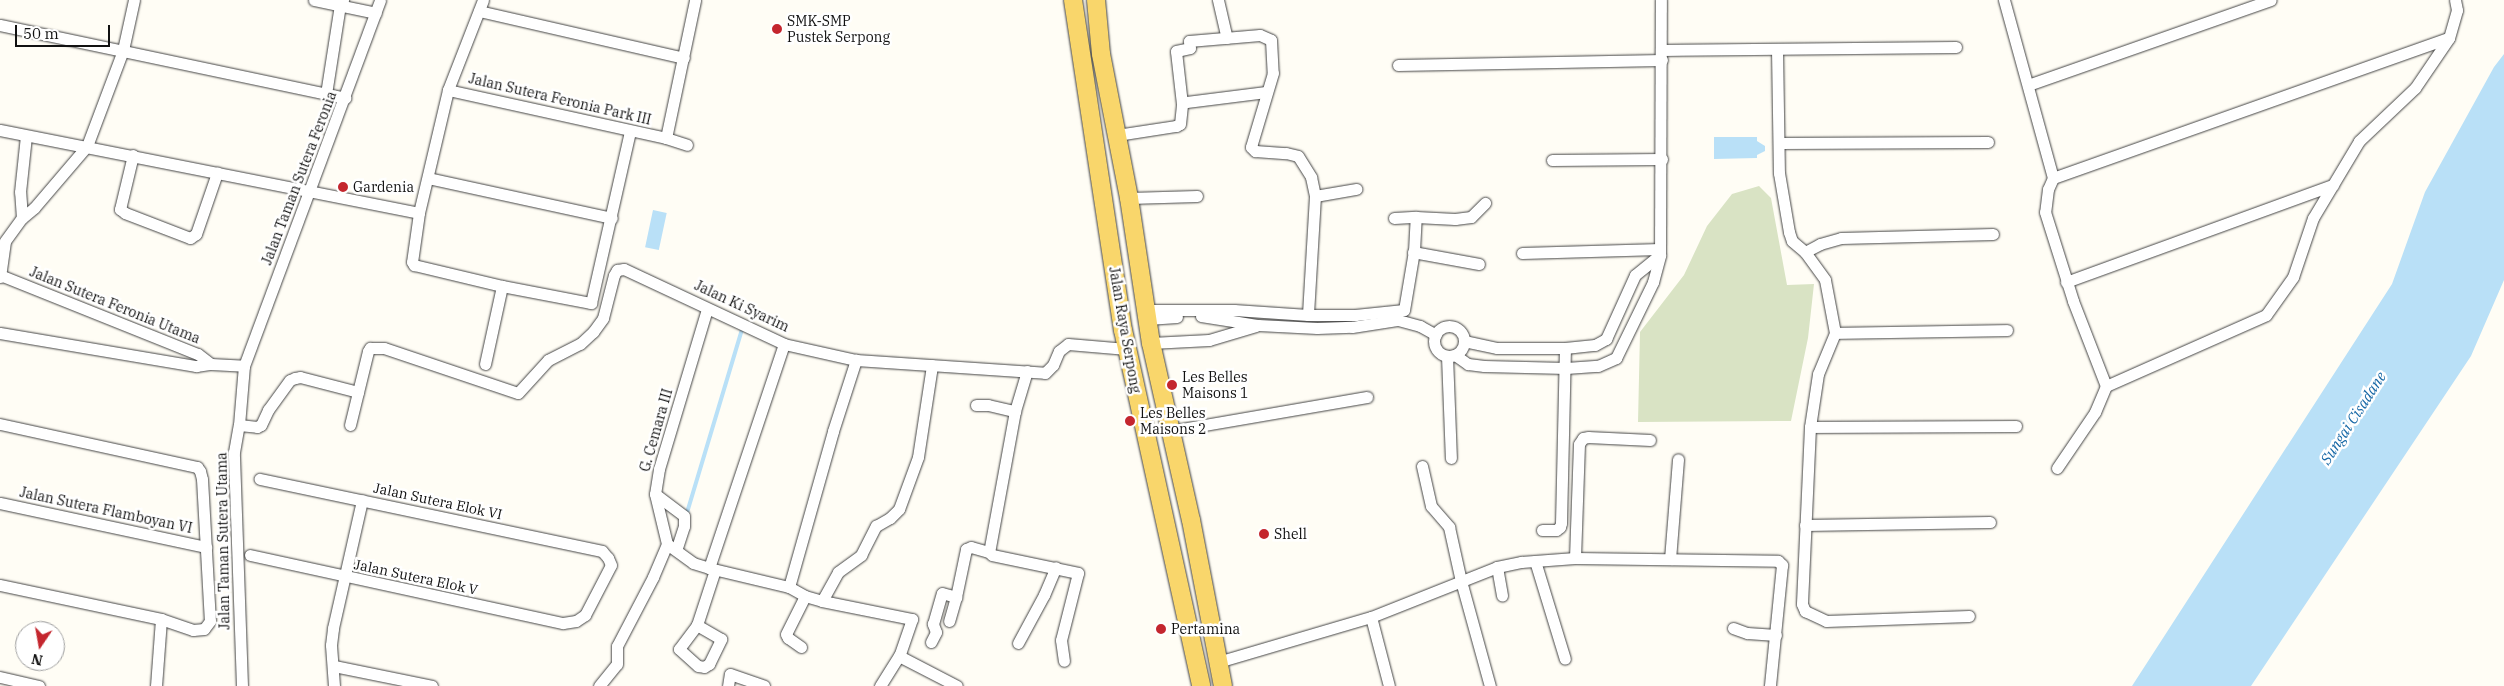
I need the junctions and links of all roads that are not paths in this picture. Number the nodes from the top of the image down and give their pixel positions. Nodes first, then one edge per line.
1 (134, 0) edge
2 (314, 0) edge
3 (380, 0) edge
4 (695, 0) edge
5 (1073, 0) edge
6 (1096, 0) edge
7 (1218, 0) edge
8 (1661, 0) edge
9 (2004, 0) edge
10 (2271, 0) edge
11 (2455, 0) edge
12 (341, 3) edge
13 (481, 6) edge
14 (376, 13) junction
15 (0, 25) edge
16 (1227, 38) junction
17 (2449, 38) junction
18 (1956, 47) dead end
19 (1777, 49) junction
20 (123, 50) junction
21 (1662, 55) junction
22 (684, 58) junction
23 (1398, 65) dead end
24 (2028, 85) junction
25 (448, 90) junction
26 (1266, 92) junction
27 (326, 94) junction
28 (345, 98) junction
29 (1182, 104) junction
30 (0, 130) edge
31 (630, 130) junction
32 (1117, 135) junction
33 (26, 136) junction
34 (666, 138) junction
35 (1988, 142) dead end
36 (1779, 143) junction
37 (688, 145) dead end
38 (87, 146) junction
39 (133, 155) junction
40 (1662, 159) junction
41 (1552, 160) dead end
42 (217, 173) junction
43 (428, 178) junction
44 (2054, 178) junction
45 (2333, 185) junction
46 (1356, 189) dead end
47 (310, 190) junction
48 (1197, 196) dead end
49 (1315, 196) junction
50 (1129, 198) junction
51 (1485, 203) dead end
52 (419, 213) junction
53 (1416, 217) junction
54 (22, 218) junction
55 (612, 218) junction
56 (1394, 218) dead end
57 (1993, 234) dead end
58 (3, 240) edge
59 (1413, 252) junction
60 (1522, 252) dead end
61 (1660, 252) junction
62 (1805, 252) junction
63 (1138, 264) junction
64 (1479, 264) dead end
65 (1114, 266) junction
66 (0, 276) edge
67 (2066, 282) junction
68 (502, 286) junction
69 (707, 309) junction
70 (1146, 314) junction
71 (1308, 315) junction
72 (1258, 325) junction
73 (2007, 330) dead end
74 (0, 333) edge
75 (1835, 333) junction
76 (1436, 334) junction
77 (1464, 341) junction
78 (1151, 343) junction
79 (784, 344) junction
80 (1565, 348) junction
81 (1127, 349) junction
82 (1451, 356) junction
83 (856, 360) junction
84 (212, 364) junction
85 (485, 364) dead end
86 (932, 365) junction
87 (244, 366) junction
88 (1566, 368) junction
89 (1026, 371) junction
90 (2106, 386) junction
91 (358, 392) junction
92 (1367, 397) dead end
93 (976, 405) dead end
94 (1015, 411) junction
95 (0, 424) edge
96 (239, 425) junction
97 (350, 425) dead end
98 (2016, 426) dead end
99 (1810, 427) junction
100 (1170, 431) junction
101 (1650, 440) dead end
102 (1451, 458) dead end
103 (1678, 459) dead end
104 (1422, 466) dead end
105 (2057, 468) dead end
106 (259, 479) dead end
107 (655, 494) junction
108 (362, 500) junction
109 (0, 503) edge
110 (1990, 522) dead end
111 (1805, 525) junction
112 (1542, 530) dead end
113 (206, 547) junction
114 (672, 547) junction
115 (989, 552) junction
116 (250, 555) dead end
117 (1576, 558) junction
118 (1670, 559) junction
119 (1535, 561) junction
120 (1056, 567) junction
121 (1497, 568) junction
122 (712, 569) junction
123 (345, 577) junction
124 (1461, 581) junction
125 (0, 585) edge
126 (789, 587) junction
127 (805, 596) junction
128 (1502, 596) dead end
129 (956, 597) junction
130 (822, 601) junction
131 (1969, 616) dead end
132 (1371, 617) junction
133 (161, 619) junction
134 (576, 621) joint
135 (949, 621) dead end
136 (697, 625) dead end
137 (1733, 628) dead end
138 (1776, 635) junction
139 (930, 642) dead end
140 (1018, 643) dead end
141 (801, 647) dead end
142 (899, 656) junction
143 (1565, 659) dead end
144 (1064, 661) dead end
145 (1218, 662) junction
146 (334, 666) junction
147 (0, 677) edge
148 (39, 686) edge
149 (156, 686) edge
150 (242, 686) edge
151 (334, 686) edge
152 (432, 686) edge
153 (599, 686) edge
154 (728, 686) edge
155 (764, 686) edge
156 (880, 686) edge
157 (957, 686) edge
158 (1201, 686) edge
159 (1223, 686) edge
160 (1389, 686) edge
161 (1490, 686) edge
162 (1770, 686) edge

1 - 20 street
2 - 12 street
3 - 14 street, Jalan Taman Sutera Feronia
4 - 22 street, Jalan Sutera Feronia Park III
5 - 65 main road, Jalan Raya Serpong
6 - 32 main road, Jalan Raya Serpong
7 - 16 street
8 - 21 street
9 - 24 street
10 - 24 street
11 - 17 street
12 - 14 street
12 - 27 street
13 - 22 street
13 - 25 street
14 - 28 street, Jalan Taman Sutera Feronia
15 - 20 street
16 - 26 street
16 - 29 street
17 - 44 street
17 - 45 street
18 - 19 street
19 - 21 street
19 - 36 street
20 - 27 street
20 - 38 street
21 - 23 street
21 - 40 street
22 - 34 street, Jalan Sutera Feronia Park III
24 - 44 street
25 - 31 street, Jalan Sutera Feronia Park III
25 - 43 street
26 - 29 street
26 - 49 street
27 - 28 street
28 - 47 street, Jalan Taman Sutera Feronia
29 - 32 street
30 - 33 street
31 - 34 street, Jalan Sutera Feronia Park III
31 - 55 street
32 - 50 main road, Jalan Raya Serpong
33 - 38 street
33 - 54 street
34 - 37 street, Jalan Sutera Feronia Park III
35 - 36 street
36 - 62 street
38 - 39 street
38 - 54 street
39 - 42 street
39 - 42 street
40 - 41 street
40 - 61 street
42 - 47 street
43 - 52 street
43 - 55 street
44 - 67 street
45 - 67 street
45 - 90 street
46 - 49 street
47 - 52 street
47 - 87 street, Jalan Taman Sutera Feronia
48 - 50 street
49 - 71 street
50 - 63 main road, Jalan Raya Serpong
51 - 53 street
52 - 68 street
53 - 56 street
53 - 59 street
54 - 58 street
55 - 68 street
57 - 62 street
58 - 66 street
59 - 64 street
59 - 71 street
60 - 61 street
61 - 80 street
61 - 88 street
62 - 75 street
63 - 65 main road
63 - 70 main road, Jalan Raya Serpong
65 - 81 main road, Jalan Raya Serpong
66 - 84 street, Jalan Sutera Feronia Utama
67 - 90 street
68 - 85 street
69 - 79 street, Jalan Ki Syarim
69 - 91 street, Jalan Ki Syarim
69 - 107 street, G. Cemara III
70 - 71 street
70 - 72 street
70 - 78 main road, Jalan Raya Serpong
72 - 76 street
72 - 78 street
73 - 75 street
74 - 84 street, Jalan Sutera Feronia Utama
75 - 99 street
76 - 77 street
76 - 82 street
77 - 80 street
77 - 82 street
78 - 100 main road, Jalan Raya Serpong
79 - 83 street, Jalan Ki Syarim
79 - 122 street
80 - 88 street
81 - 89 street, Jalan Ki Syarim
81 - 158 main road, Jalan Raya Serpong
82 - 88 street
82 - 102 street
83 - 86 street, Jalan Ki Syarim
83 - 126 street
84 - 87 street
86 - 89 street, Jalan Ki Syarim
86 - 130 street
87 - 96 street, Jalan Taman Sutera Utama
88 - 112 street
89 - 94 street
90 - 105 street
91 - 96 street
91 - 97 street
92 - 100 street
93 - 94 street
94 - 115 street
95 - 113 street
96 - 150 street, Jalan Taman Sutera Utama
98 - 99 street
99 - 111 street
100 - 145 main road, Jalan Raya Serpong
101 - 117 street
103 - 118 street
104 - 124 street
106 - 108 street, Jalan Sutera Elok VI
107 - 114 street, G. Cemara III
107 - 114 street
108 - 123 street
108 - 134 street, Jalan Sutera Elok VI
109 - 113 street, Jalan Sutera Flamboyan VI
110 - 111 street
111 - 131 street
113 - 133 street
114 - 122 street
114 - 153 street
115 - 120 street
115 - 129 street
116 - 123 street, Jalan Sutera Elok V
117 - 118 street
117 - 119 street
118 - 138 street
119 - 121 street
119 - 143 street
120 - 140 street
120 - 144 street
121 - 124 street
121 - 128 street
122 - 126 street
122 - 136 street
123 - 134 street, Jalan Sutera Elok V
123 - 146 street
124 - 132 street
124 - 161 street
125 - 133 street
126 - 127 street
127 - 130 street
127 - 141 street
129 - 135 street
129 - 139 street
130 - 142 street
132 - 145 street
132 - 160 street
133 - 149 street
137 - 138 street
138 - 162 street
142 - 156 street
142 - 157 street
145 - 159 main road, Jalan Raya Serpong
146 - 151 street
146 - 152 street
147 - 148 street
154 - 155 street

